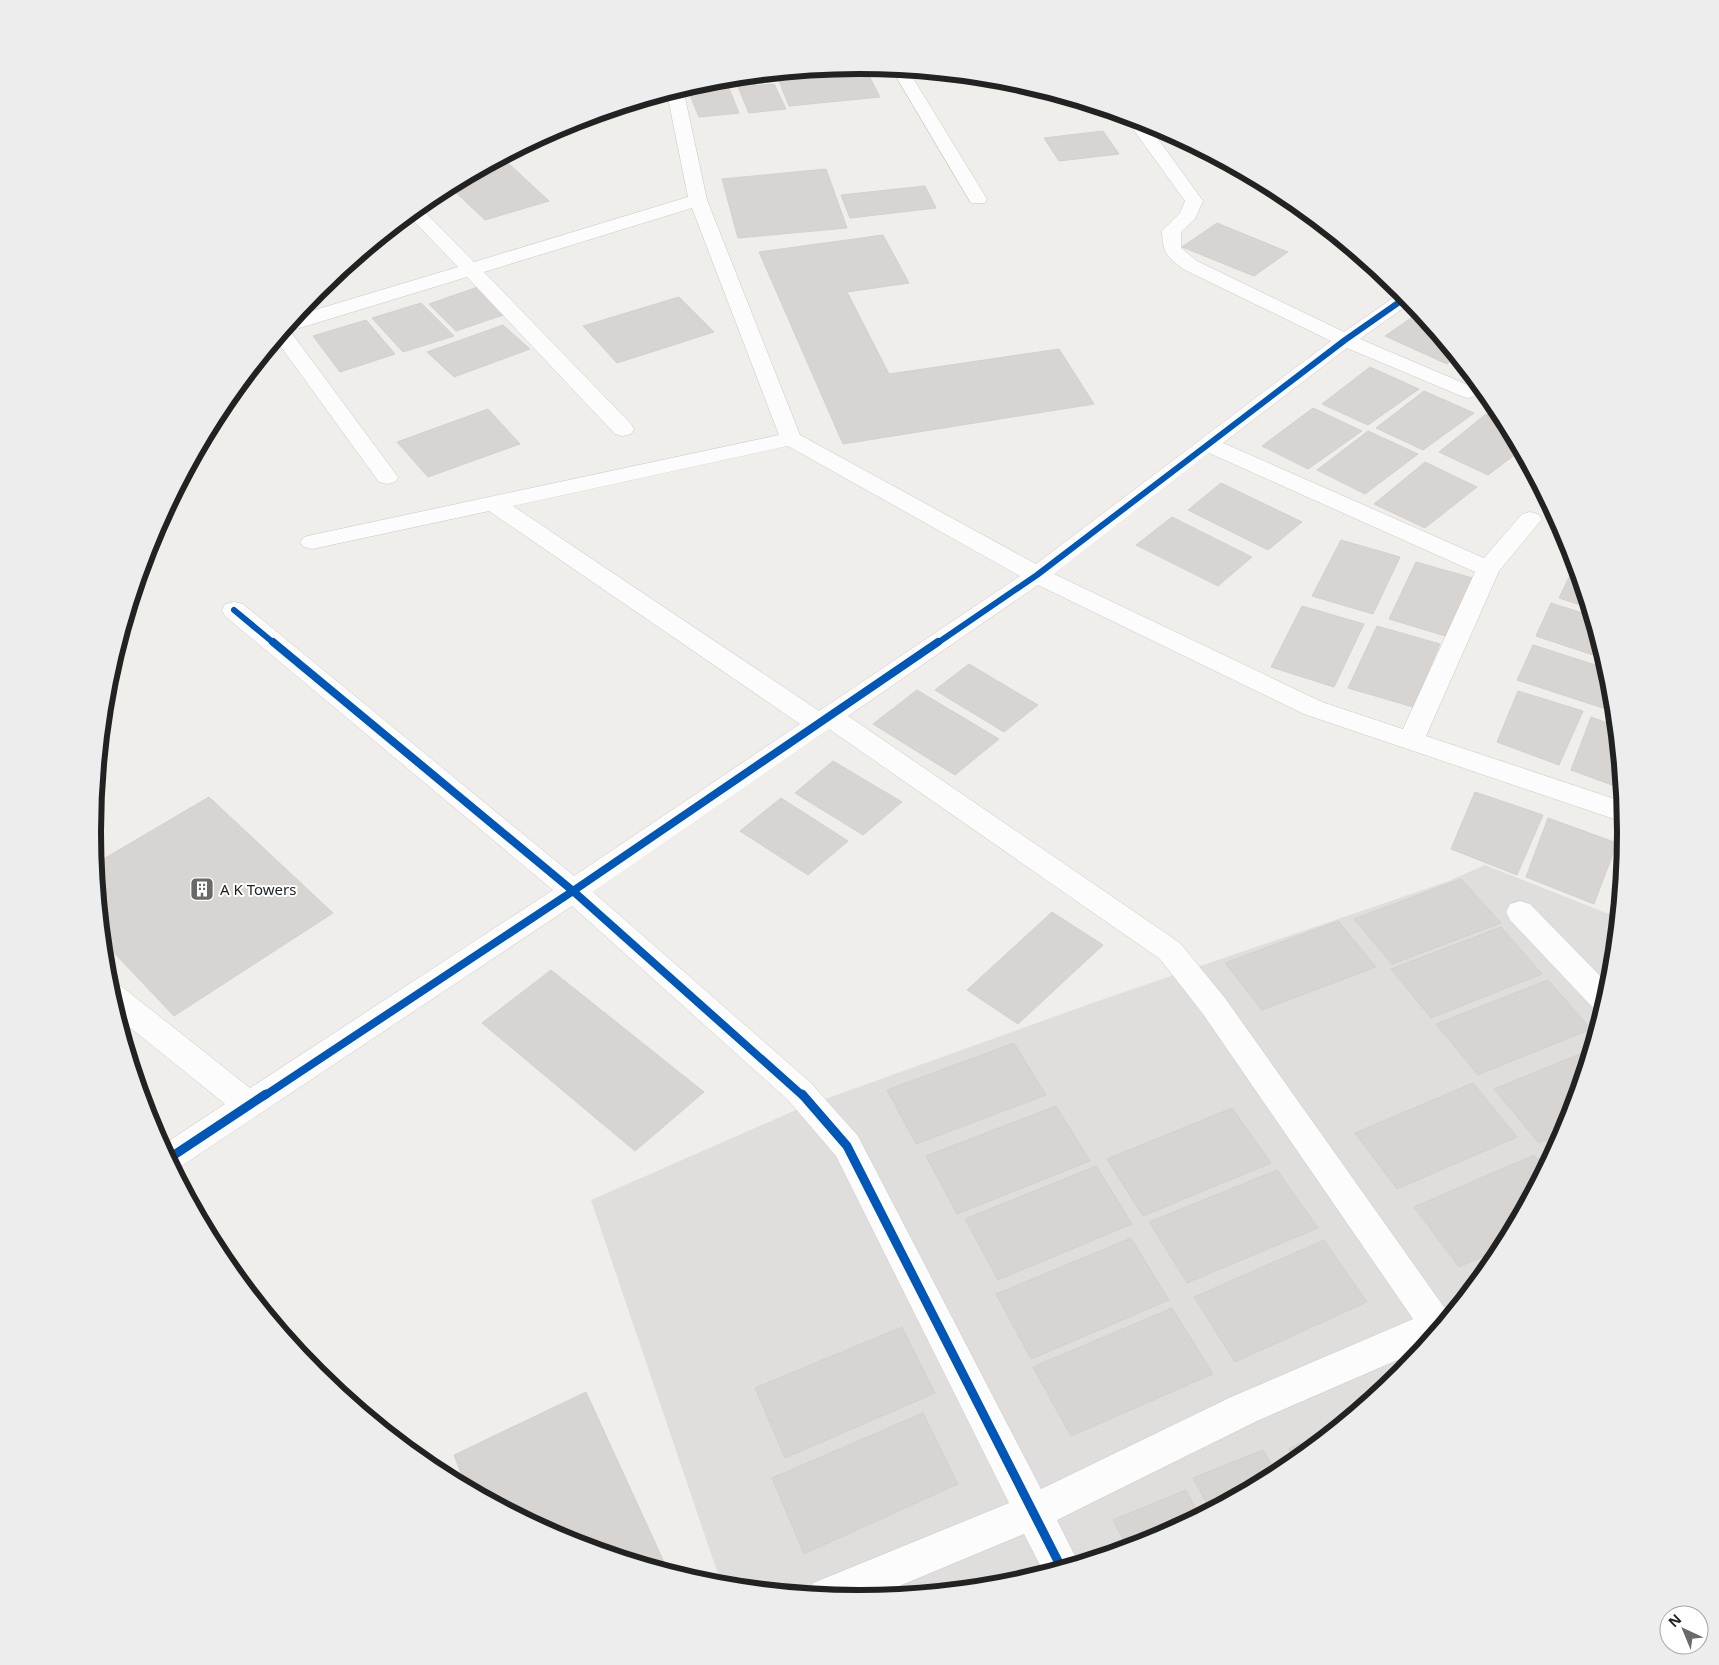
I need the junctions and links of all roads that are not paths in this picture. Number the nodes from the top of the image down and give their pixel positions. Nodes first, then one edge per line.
1 (903, 75) edge
2 (676, 97) edge
3 (1142, 129) edge
4 (978, 199) dead end
5 (698, 200) junction
6 (419, 216) edge
7 (471, 270) junction
8 (1401, 301) edge
9 (299, 322) edge
10 (284, 338) edge
11 (1345, 340) junction
12 (1468, 392) dead end
13 (623, 428) dead end
14 (791, 439) junction
15 (1207, 444) junction
16 (387, 477) dead end
17 (493, 503) junction
18 (1530, 519) dead end
19 (312, 542) dead end
20 (1488, 569) junction
21 (1037, 575) junction
22 (234, 610) dead end
23 (824, 719) junction
24 (1411, 741) junction
25 (1618, 810) edge
26 (572, 891) junction
27 (1520, 912) dead end
28 (1600, 996) edge
29 (120, 1002) edge
30 (250, 1105) junction
31 (173, 1155) edge
32 (1439, 1322) edge
33 (1434, 1328) edge
34 (1033, 1512) junction
35 (1059, 1564) edge
36 (842, 1591) edge

1 - 4 street
2 - 5 street
3 - 11 street
5 - 7 street
5 - 14 street
6 - 7 street
7 - 9 street
7 - 13 street
8 - 11 street
10 - 16 street
11 - 12 street
11 - 15 street
14 - 17 street
14 - 21 street
15 - 20 street
15 - 21 street
17 - 19 street
17 - 23 street
18 - 20 street
20 - 24 street
21 - 23 street
21 - 24 street
22 - 26 street
23 - 26 street
23 - 32 street
24 - 25 street
26 - 30 street
26 - 34 street
27 - 28 street
29 - 30 street
30 - 31 street
33 - 34 street
34 - 35 street
34 - 36 street

